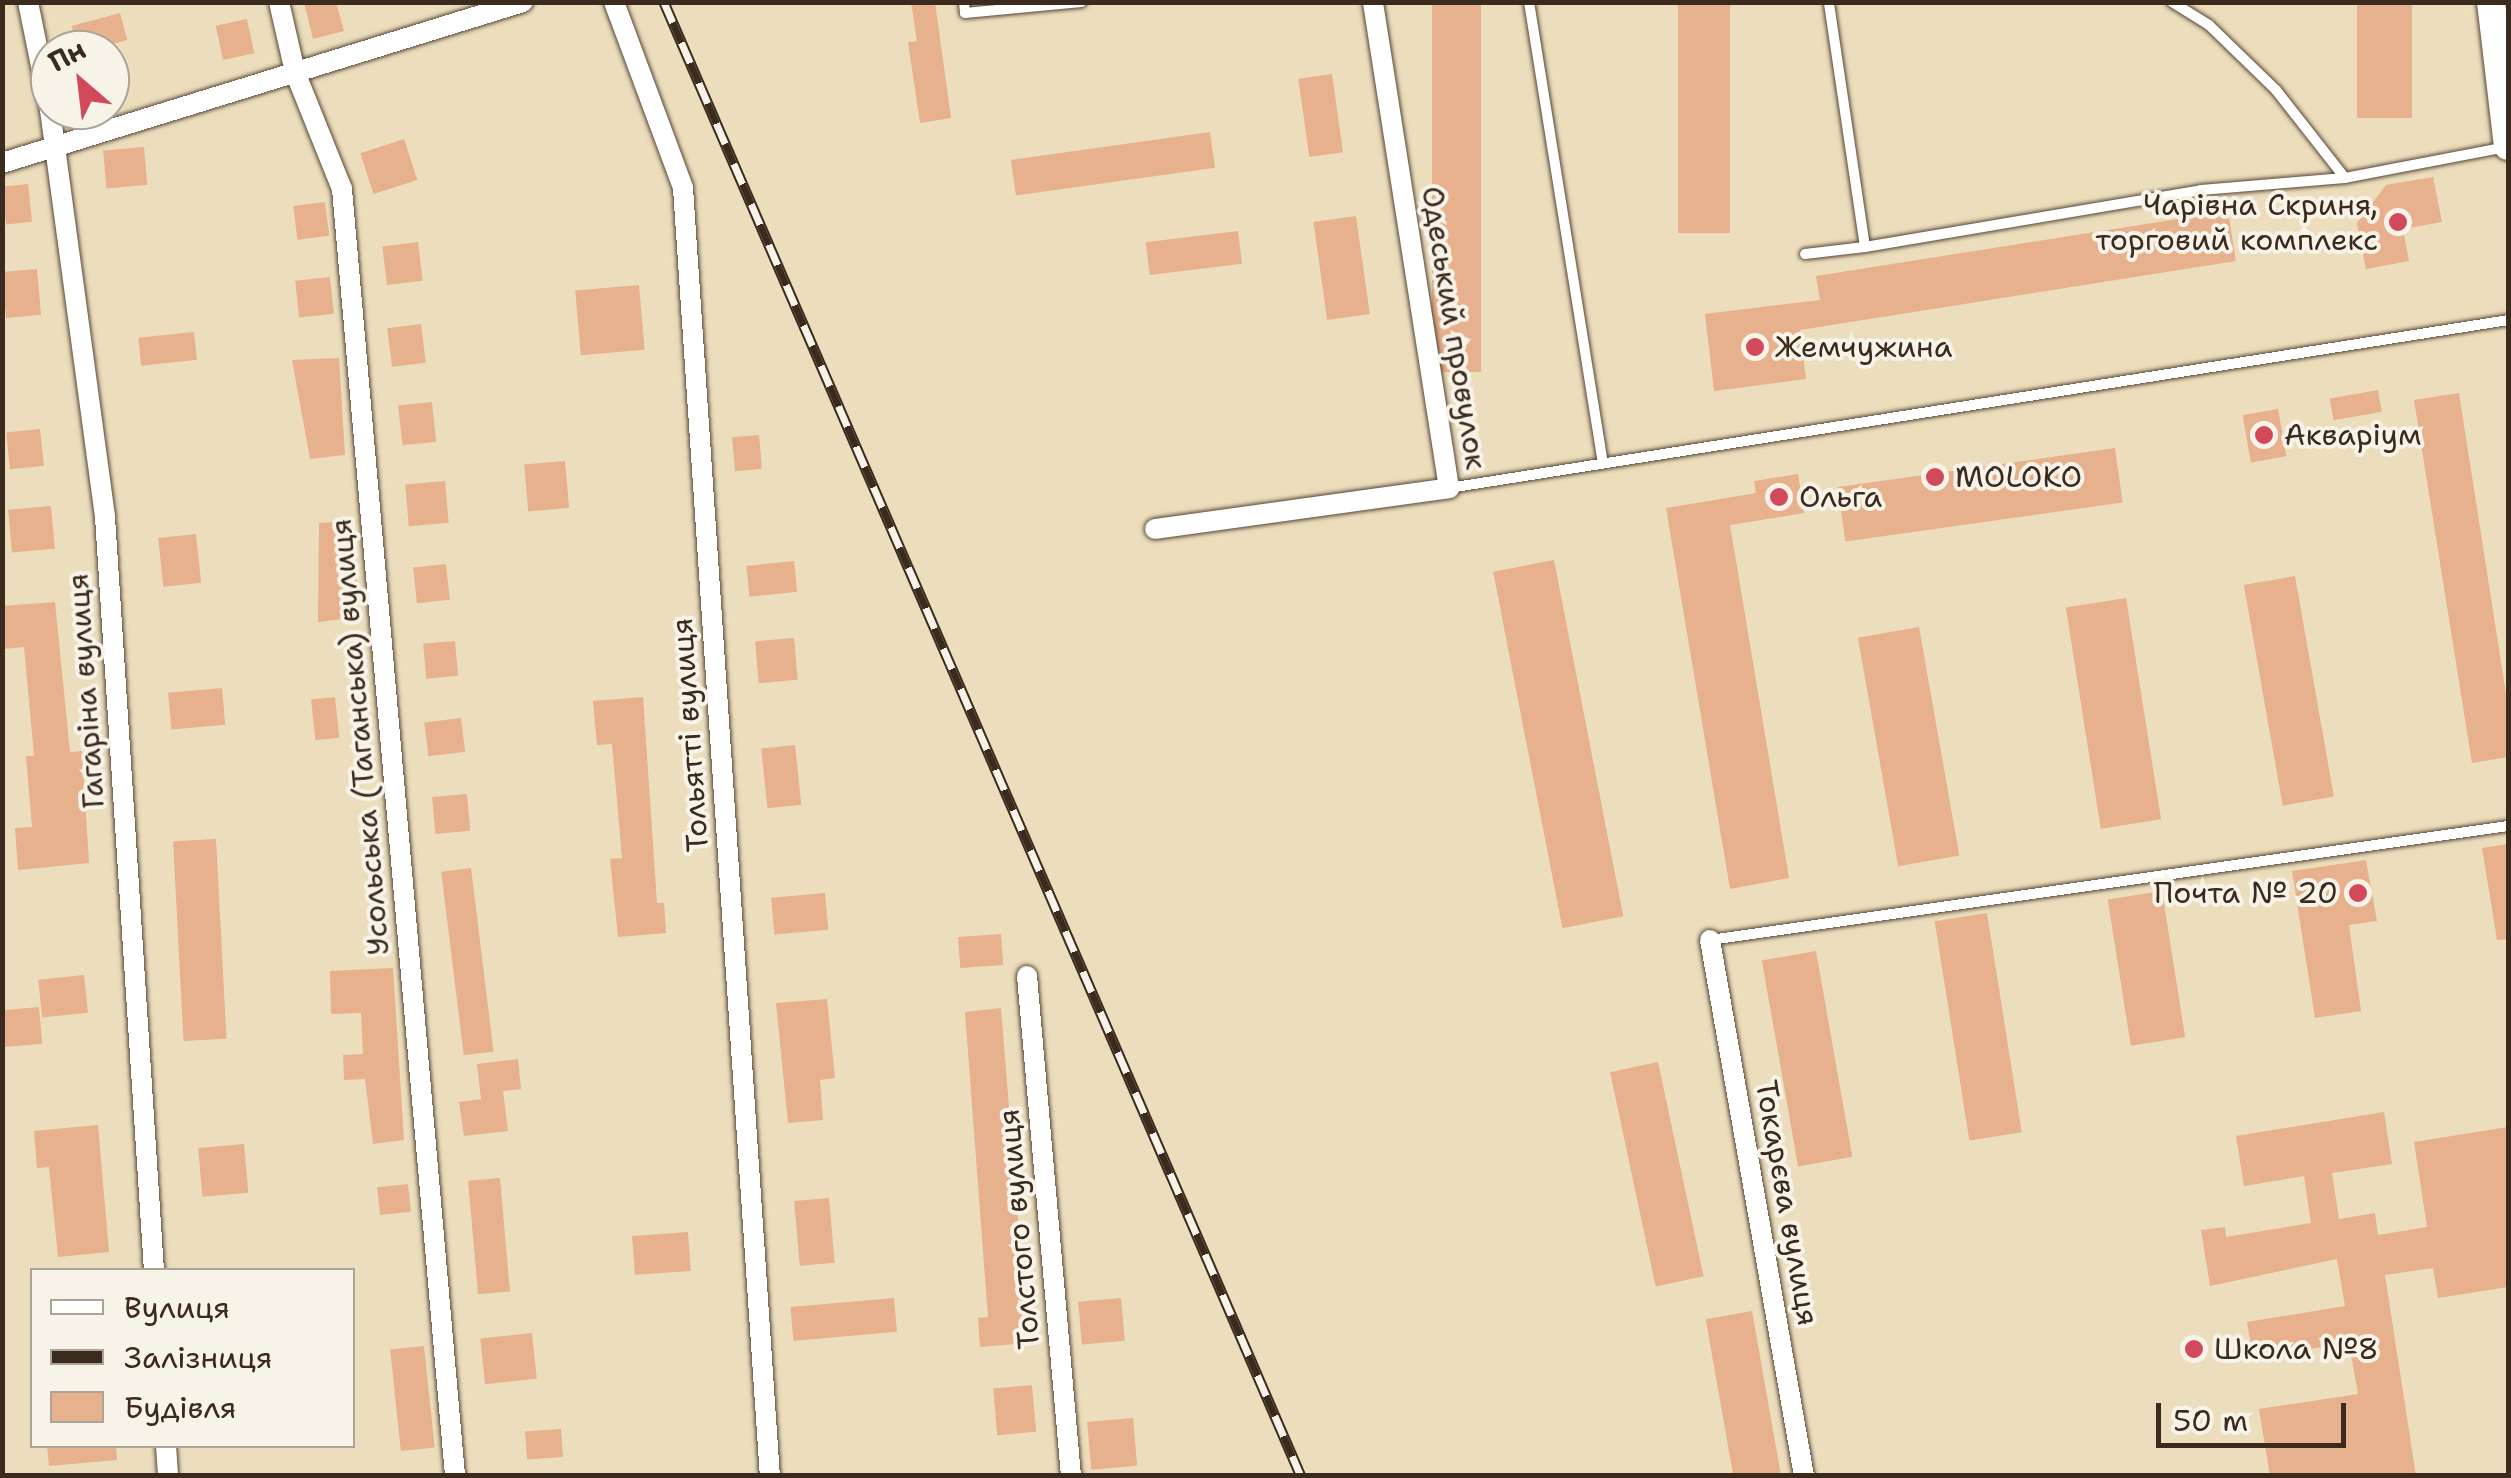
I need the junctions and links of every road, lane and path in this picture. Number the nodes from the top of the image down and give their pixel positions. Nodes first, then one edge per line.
1 (28, 2) edge
2 (279, 2) edge
3 (522, 2) edge
4 (614, 2) edge
5 (964, 2) edge
6 (1081, 2) edge
7 (1374, 2) edge
8 (1529, 2) edge
9 (1828, 2) edge
10 (2172, 2) edge
11 (2490, 2) edge
12 (34, 30) edge
13 (295, 72) junction
14 (54, 130) edge
15 (58, 146) junction
16 (2508, 146) edge
17 (2, 163) edge
18 (2345, 178) junction
19 (1865, 247) junction
20 (1805, 254) dead end
21 (2508, 320) edge
22 (1603, 464) junction
23 (1449, 488) junction
24 (1155, 529) dead end
25 (2508, 826) edge
26 (1710, 940) joint
27 (1027, 976) dead end
28 (154, 1268) edge
29 (166, 1448) edge
30 (168, 1476) edge
31 (455, 1476) edge
32 (770, 1476) edge
33 (1070, 1476) edge
34 (1804, 1476) edge

1 - 12 street, Гагаріна вулиця
2 - 13 street, Усольська (Таганська) вулиця
3 - 13 street
4 - 32 street, Тольятті вулиця
5 - 6 lane
7 - 23 street, Одеський провулок
8 - 22 lane
9 - 19 lane
10 - 18 lane
11 - 16 main road
13 - 15 street
13 - 31 street, Усольська (Таганська) вулиця
14 - 15 street, Гагаріна вулиця
15 - 17 street
15 - 28 street, Гагаріна вулиця
16 - 18 lane
18 - 19 lane
19 - 20 lane
21 - 22 lane
22 - 23 lane
23 - 24 street, Одеський провулок
25 - 26 lane
26 - 34 street, Токарєва вулиця
27 - 33 street, Толстого вулиця
29 - 30 street

